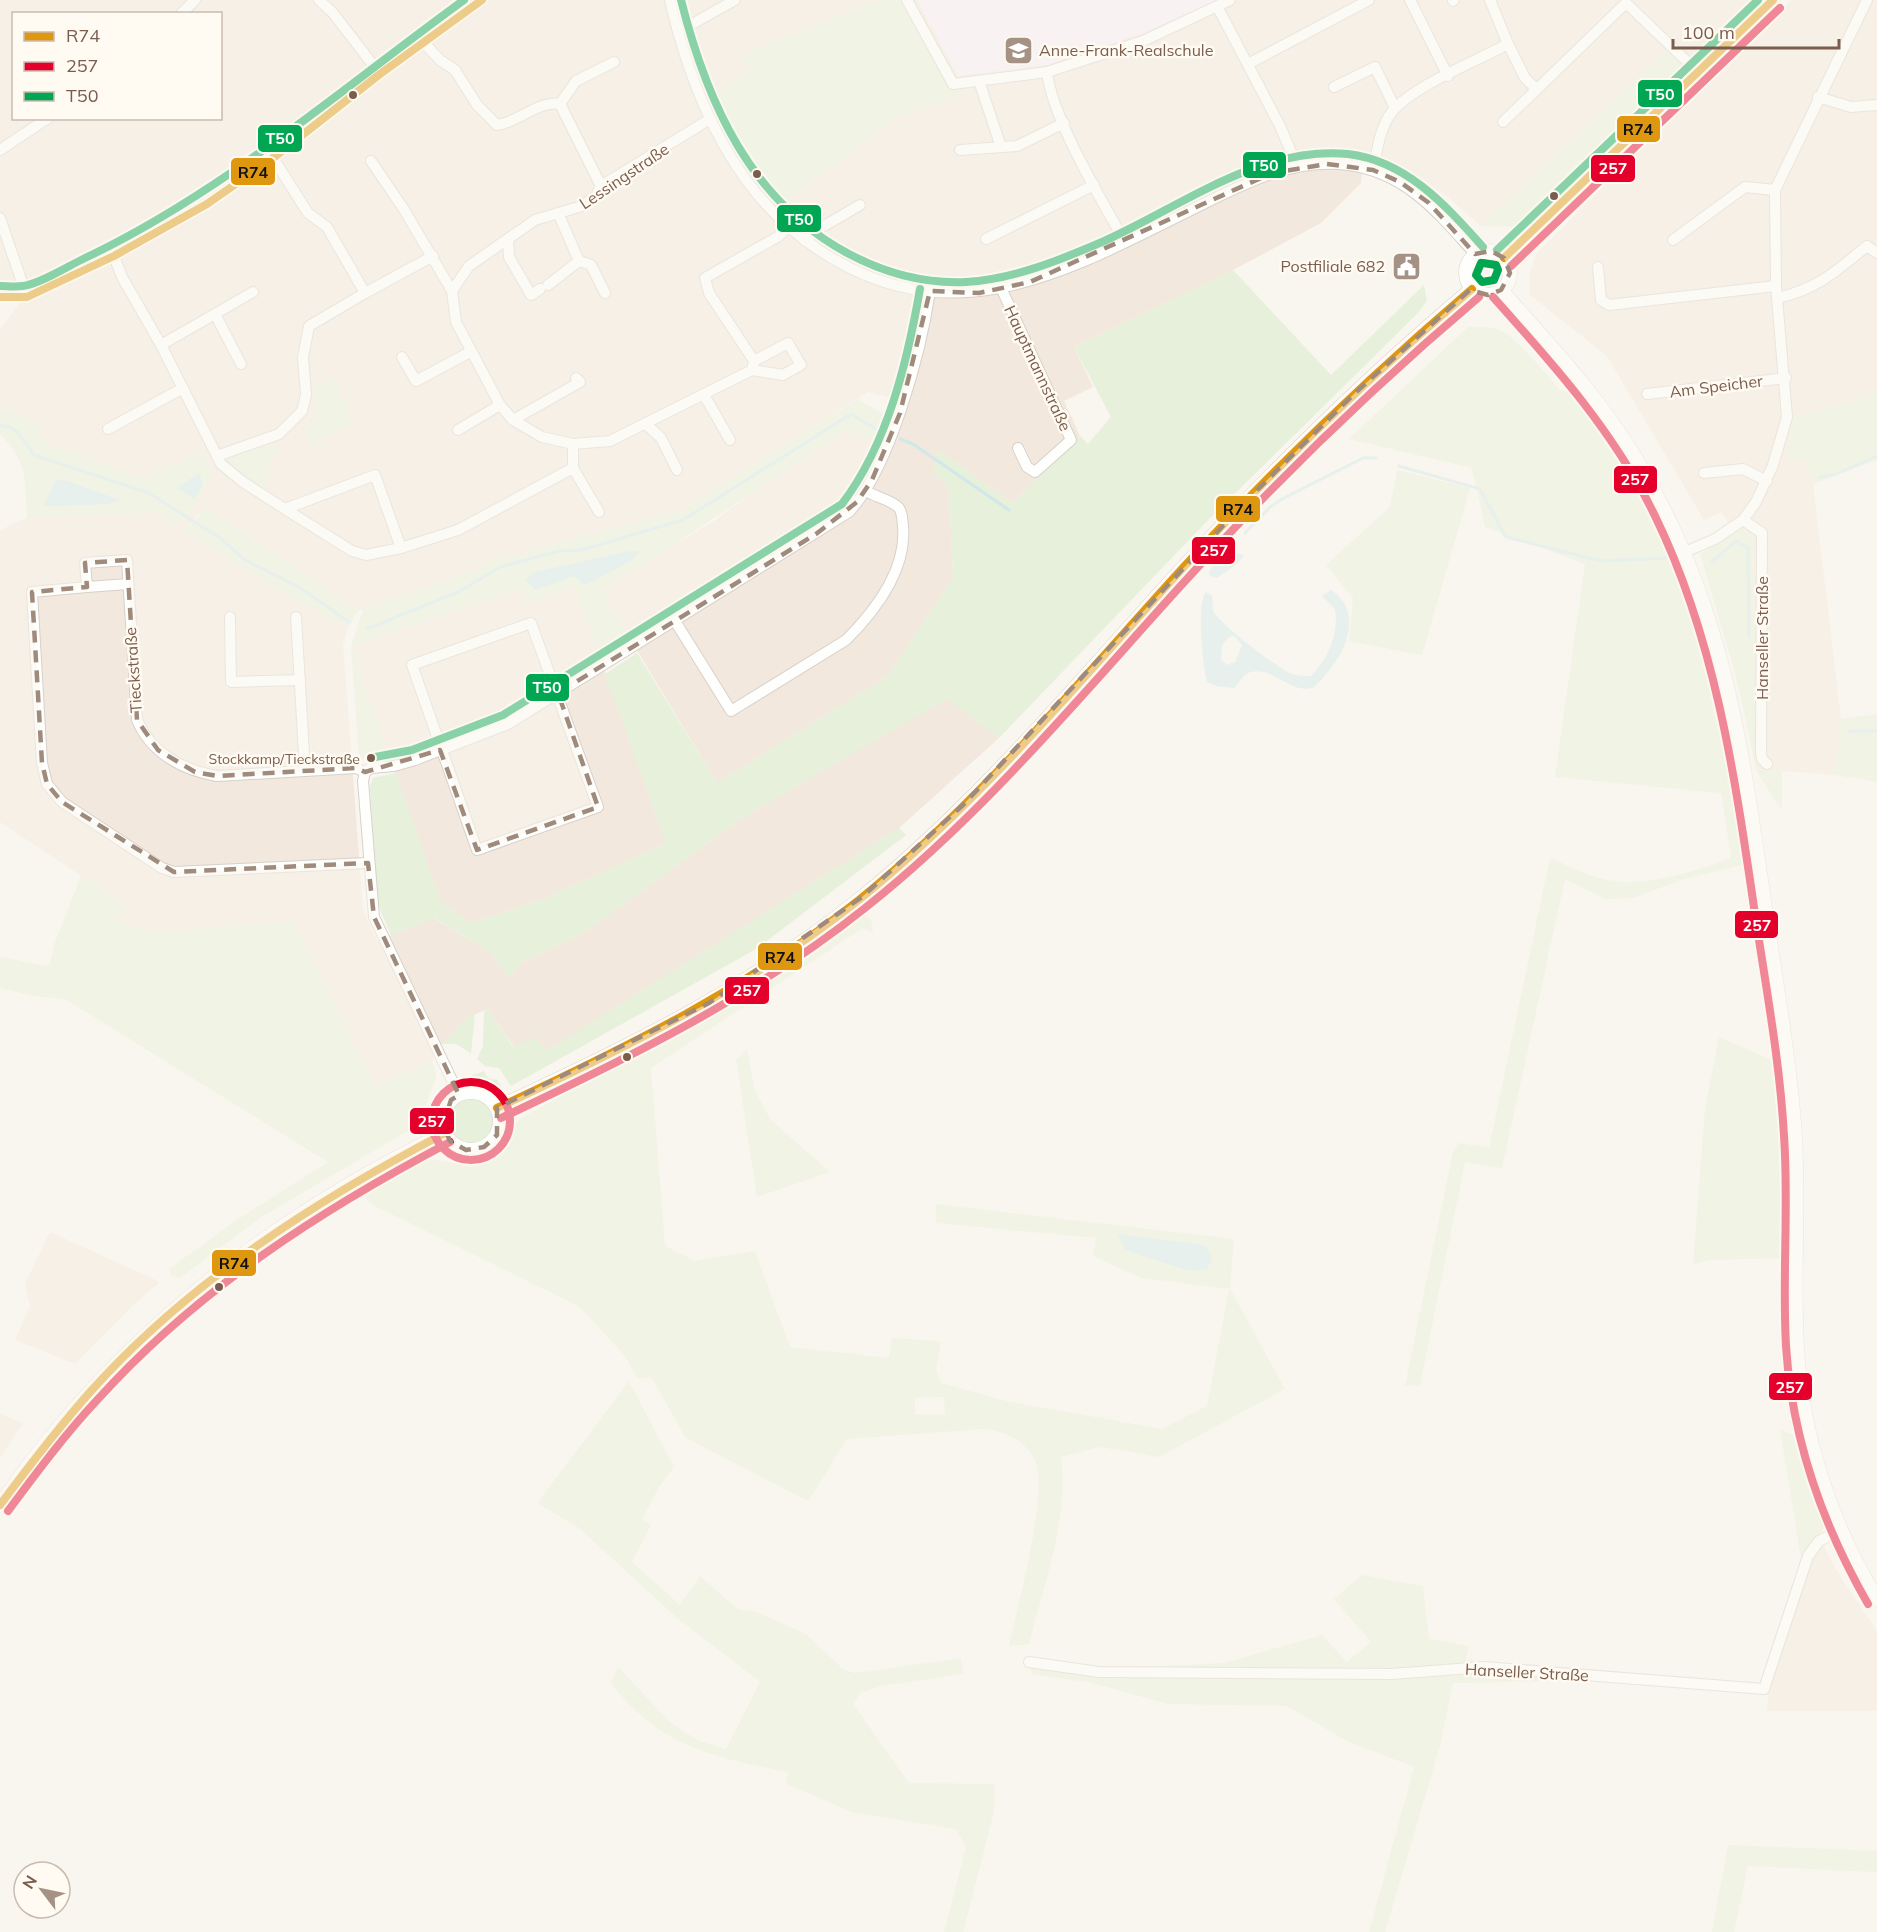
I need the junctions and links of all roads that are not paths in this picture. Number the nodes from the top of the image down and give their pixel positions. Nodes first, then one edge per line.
1 (195, 0) edge
2 (319, 0) edge
3 (482, 0) edge
4 (670, 0) edge
5 (735, 0) edge
6 (907, 0) edge
7 (1230, 0) edge
8 (1369, 0) edge
9 (1410, 0) edge
10 (1490, 0) edge
11 (1773, 0) edge
12 (1867, 0) edge
13 (1218, 8) junction
14 (183, 12) edge
15 (678, 32) junction
16 (423, 42) junction
17 (1508, 44) junction
18 (614, 62) dead end
19 (1248, 64) junction
20 (1047, 72) junction
21 (1698, 73) junction
22 (380, 74) junction
23 (1448, 76) junction
24 (979, 81) junction
25 (1334, 87) dead end
26 (1536, 89) junction
27 (1818, 97) junction
28 (560, 104) junction
29 (1877, 105) edge
30 (1395, 108) junction
31 (710, 119) junction
32 (45, 120) edge
33 (1503, 122) dead end
34 (1064, 123) junction
35 (1001, 147) junction
36 (0, 150) edge
37 (960, 150) dead end
38 (273, 158) junction
39 (372, 161) dead end
40 (1297, 166) junction
41 (1373, 170) junction
42 (1094, 185) junction
43 (602, 186) junction
44 (1775, 190) junction
45 (860, 205) dead end
46 (558, 213) junction
47 (0, 218) edge
48 (788, 227) junction
49 (508, 239) junction
50 (986, 239) dead end
51 (1673, 240) dead end
52 (805, 241) junction
53 (1125, 242) junction
54 (1877, 253) edge
55 (1475, 254) junction
56 (114, 256) junction
57 (433, 256) junction
58 (1504, 258) junction
59 (579, 261) junction
60 (1598, 267) dead end
61 (1776, 286) junction
62 (1472, 289) junction
63 (1002, 290) junction
64 (1501, 290) junction
65 (253, 291) dead end
66 (452, 291) junction
67 (930, 291) junction
68 (365, 293) junction
69 (605, 293) dead end
70 (0, 297) edge
71 (27, 297) junction
72 (1778, 298) junction
73 (215, 314) junction
74 (161, 345) junction
75 (470, 352) junction
76 (402, 357) dead end
77 (241, 364) dead end
78 (576, 378) dead end
79 (1786, 378) junction
80 (183, 388) junction
81 (1647, 394) dead end
82 (704, 395) junction
83 (500, 405) junction
84 (513, 420) junction
85 (646, 424) junction
86 (108, 429) dead end
87 (458, 430) dead end
88 (730, 440) dead end
89 (573, 444) junction
90 (1018, 448) dead end
91 (218, 456) junction
92 (573, 468) junction
93 (677, 470) dead end
94 (1704, 473) dead end
95 (1767, 481) junction
96 (866, 491) junction
97 (285, 509) junction
98 (599, 512) dead end
99 (1743, 520) junction
100 (401, 548) junction
101 (1685, 552) junction
102 (128, 584) junction
103 (87, 587) junction
104 (230, 617) dead end
105 (296, 617) dead end
106 (675, 621) junction
107 (300, 680) junction
108 (558, 693) junction
109 (440, 750) junction
110 (1767, 764) dead end
111 (305, 771) junction
112 (365, 772) junction
113 (368, 863) junction
114 (459, 1095) junction
115 (497, 1108) junction
116 (445, 1133) junction
117 (0, 1505) edge
118 (1841, 1530) junction
119 (1877, 1599) edge
120 (1029, 1662) dead end

1 - 14 street
2 - 22 street
3 - 16 street
4 - 15 street
5 - 15 street
6 - 24 street
7 - 13 street
8 - 19 street
9 - 23 street
10 - 17 street
11 - 21 main road
12 - 27 street
13 - 19 street
13 - 20 street
15 - 31 street
16 - 22 street
16 - 28 street
17 - 23 street
17 - 26 street
18 - 28 street
19 - 40 street
20 - 24 street
20 - 34 street
21 - 26 street
21 - 58 main road
22 - 38 street
23 - 30 street
24 - 35 street
25 - 30 street
26 - 33 street
27 - 29 street
27 - 44 street
28 - 43 street
30 - 41 street
31 - 43 street, Lessingstraße
31 - 48 street
32 - 36 street
34 - 35 street
34 - 42 street
35 - 37 street
38 - 56 street
38 - 68 street
39 - 57 street
40 - 41 street
40 - 53 street
41 - 55 street
42 - 50 street
42 - 53 street
43 - 46 street, Lessingstraße
44 - 51 street
44 - 61 street
45 - 52 street
46 - 49 street, Lessingstraße
46 - 59 street
47 - 71 street
48 - 52 street
48 - 82 street
49 - 59 street
49 - 66 street, Lessingstraße
52 - 67 street
53 - 63 street
54 - 72 street
55 - 58 main road
55 - 62 main road
56 - 71 street
56 - 74 street
57 - 66 street
57 - 68 street
58 - 64 main road
59 - 69 street
60 - 61 street
61 - 72 street
62 - 64 main road
62 - 115 main road
63 - 67 street
63 - 90 street, Hauptmannstraße
64 - 101 main road
65 - 73 street
66 - 75 street
67 - 96 street, Tieckstraße
68 - 91 street
70 - 71 street
72 - 79 street
73 - 74 street
73 - 77 street
74 - 80 street
75 - 76 street
75 - 83 street
78 - 84 street
79 - 81 street, Am Speicher
79 - 95 street
80 - 86 street
80 - 91 street
82 - 85 street
82 - 88 street
83 - 84 street
83 - 87 street
84 - 89 street
85 - 89 street
85 - 93 street
89 - 92 street
91 - 97 street
92 - 98 street
92 - 100 street
94 - 95 street
95 - 99 street
96 - 106 street, Tieckstraße
96 - 106 street
97 - 100 street
97 - 100 street
99 - 101 street
99 - 110 street, Hanseller Straße
101 - 118 main road
102 - 103 street
102 - 103 street, Tieckstraße
102 - 111 street, Tieckstraße
103 - 113 street
104 - 107 street
105 - 107 street
106 - 108 street, Tieckstraße
107 - 111 street
108 - 109 street, Tieckstraße
108 - 109 street
108 - 109 street
109 - 112 street, Tieckstraße
111 - 112 street, Tieckstraße
112 - 113 street
113 - 114 street
114 - 115 main road
114 - 116 main road
115 - 116 main road
116 - 117 main road
118 - 119 main road
118 - 120 street, Hanseller Straße

